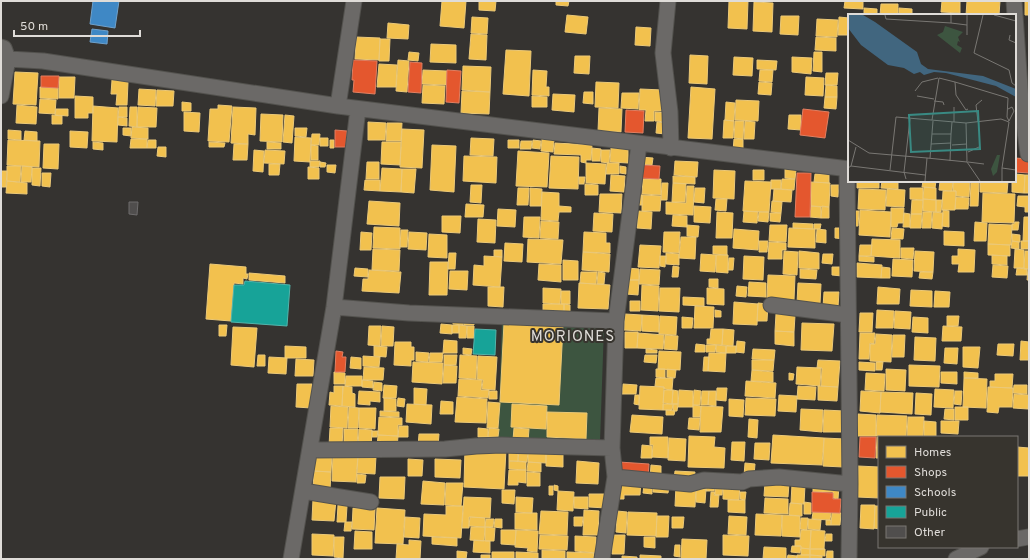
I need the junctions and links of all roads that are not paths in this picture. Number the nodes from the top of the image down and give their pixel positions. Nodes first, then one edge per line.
1 (354, 1) edge
2 (668, 1) edge
3 (1014, 1) edge
4 (1015, 14) edge
5 (1016, 26) edge
6 (4, 53) edge
7 (1, 96) edge
8 (338, 106) junction
9 (358, 109) junction
10 (639, 144) junction
11 (672, 148) junction
12 (1024, 155) edge
13 (848, 169) edge
14 (771, 305) dead end
15 (334, 307) junction
16 (848, 315) junction
17 (616, 321) junction
18 (612, 448) junction
19 (310, 450) junction
20 (615, 477) junction
21 (850, 484) junction
22 (303, 491) junction
23 (371, 502) dead end
24 (979, 548) edge
25 (292, 559) edge
26 (602, 559) edge
27 (849, 559) edge
28 (956, 559) edge

1 - 8 street
2 - 11 street
3 - 4 street
5 - 12 street
6 - 7 street
6 - 8 street
8 - 9 street
9 - 10 street
9 - 15 street
10 - 11 street
10 - 17 street
11 - 13 street
13 - 16 street
14 - 16 street
15 - 17 street
15 - 19 street
16 - 21 street
17 - 18 street
18 - 19 street
18 - 20 street
19 - 22 street
20 - 21 street
20 - 26 street
21 - 27 street
22 - 23 street
22 - 25 street
24 - 28 street

